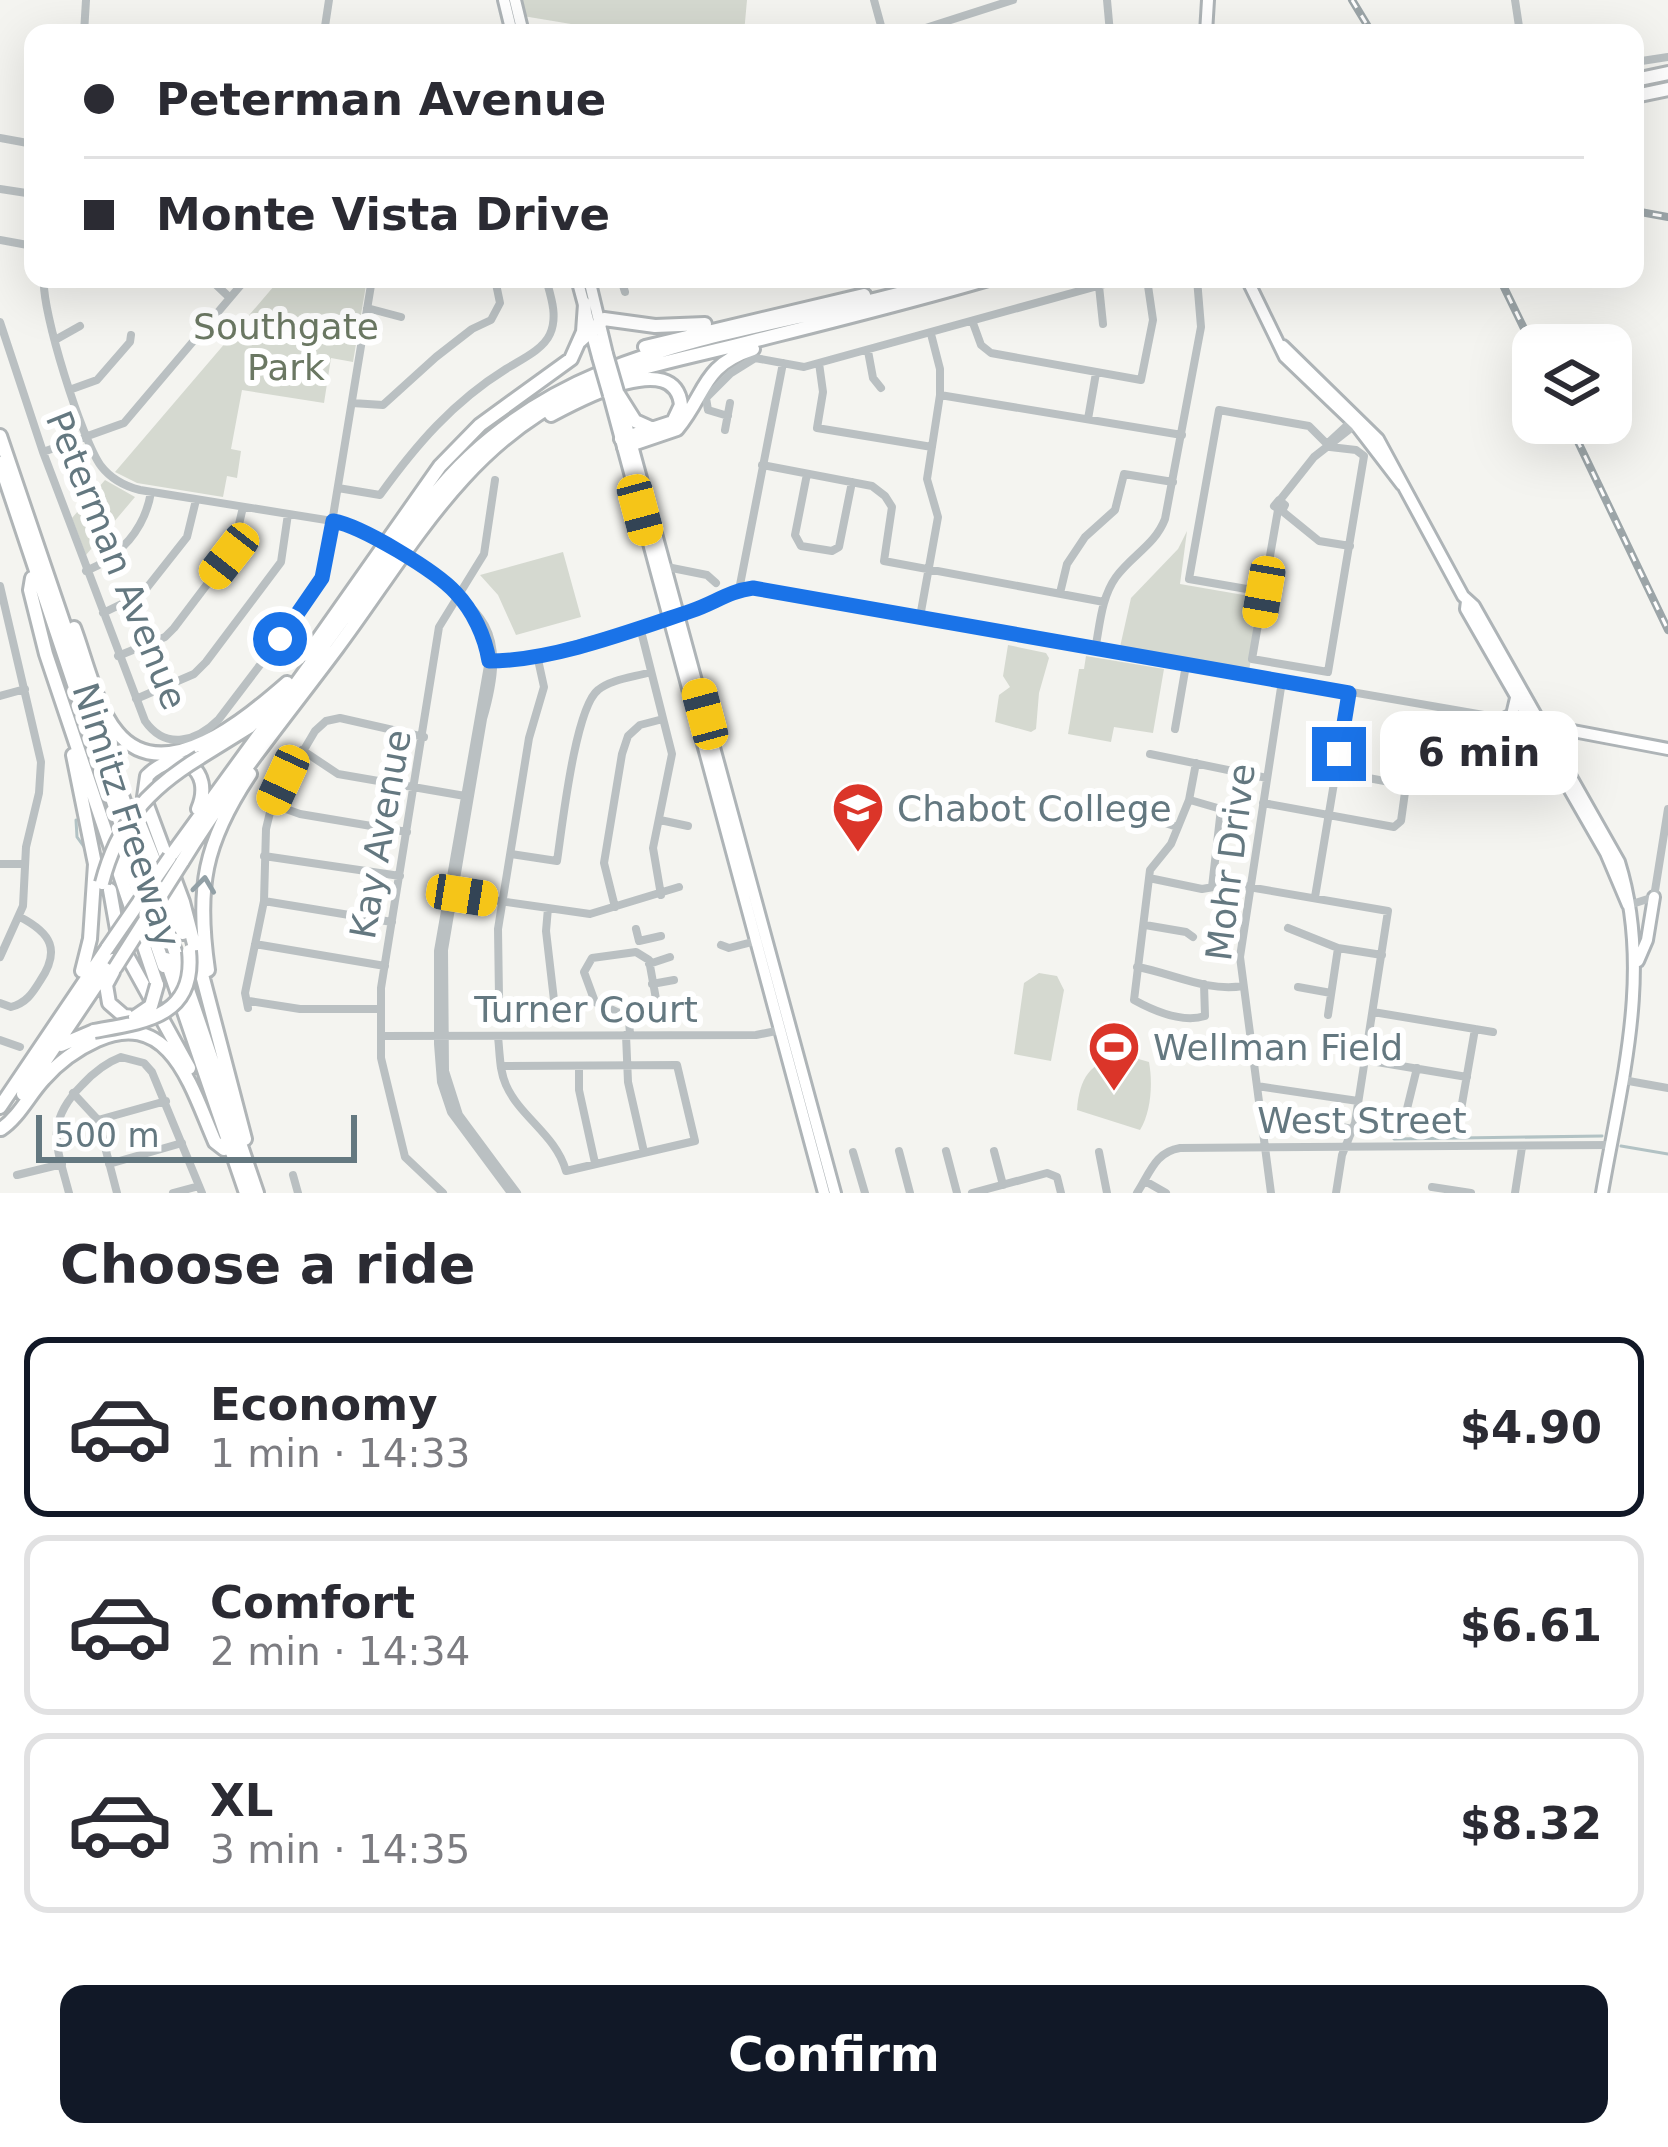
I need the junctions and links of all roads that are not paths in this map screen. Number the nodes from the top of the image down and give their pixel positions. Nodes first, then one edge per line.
1 (1013, 0) edge
2 (938, 24) edge
3 (44, 288) edge
4 (220, 288) edge
5 (238, 288) edge
6 (370, 288) edge
7 (497, 288) edge
8 (548, 288) edge
9 (580, 288) edge
10 (589, 288) edge
11 (624, 288) edge
12 (897, 288) edge
13 (916, 288) edge
14 (957, 288) edge
15 (1092, 288) edge
16 (1099, 288) edge
17 (1148, 288) edge
18 (1198, 288) edge
19 (1251, 288) edge
20 (625, 292) dead end
21 (229, 297) junction
22 (908, 302) junction
23 (585, 304) joint
24 (367, 308) junction
25 (771, 314) junction
26 (400, 317) dead end
27 (0, 322) edge
28 (973, 322) junction
29 (1103, 323) dead end
30 (80, 326) dead end
31 (591, 331) junction
32 (932, 334) junction
33 (131, 335) dead end
34 (56, 340) junction
35 (868, 350) junction
36 (819, 363) junction
37 (783, 364) junction
38 (1096, 373) junction
39 (880, 388) dead end
40 (72, 389) junction
41 (615, 394) junction
42 (940, 394) junction
43 (730, 403) dead end
44 (352, 404) junction
45 (728, 416) junction
46 (1088, 419) junction
47 (1356, 421) junction
48 (656, 430) junction
49 (725, 430) dead end
50 (507, 435) junction
51 (1182, 435) junction
52 (0, 436) edge
53 (88, 437) junction
54 (1343, 439) junction
55 (627, 442) junction
56 (1328, 445) junction
57 (932, 447) junction
58 (43, 452) junction
59 (0, 463) edge
60 (762, 465) junction
61 (807, 474) junction
62 (495, 480) dead end
63 (852, 482) junction
64 (1173, 482) junction
65 (0, 484) edge
66 (338, 488) junction
67 (151, 492) junction
68 (196, 500) junction
69 (243, 507) junction
70 (1280, 507) junction
71 (411, 508) junction
72 (288, 514) junction
73 (333, 521) junction
74 (1350, 545) junction
75 (667, 567) junction
76 (929, 569) junction
77 (86, 571) junction
78 (32, 578) junction
79 (716, 583) dead end
80 (0, 586) edge
81 (739, 590) junction
82 (1264, 592) junction
83 (1060, 593) junction
84 (458, 594) junction
85 (1104, 602) junction
86 (1467, 602) junction
87 (104, 613) junction
88 (62, 616) junction
89 (674, 616) junction
90 (920, 617) junction
91 (640, 627) junction
92 (1477, 627) junction
93 (1496, 646) junction
94 (1095, 650) junction
95 (537, 655) junction
96 (118, 656) junction
97 (492, 661) junction
98 (1186, 664) junction
99 (1285, 665) junction
100 (651, 673) junction
101 (54, 678) junction
102 (1280, 681) junction
103 (287, 682) junction
104 (25, 689) junction
105 (1349, 693) junction
106 (0, 696) edge
107 (1516, 698) junction
108 (136, 699) junction
109 (1504, 718) junction
110 (663, 719) junction
111 (1535, 724) junction
112 (1175, 729) dead end
113 (1576, 731) junction
114 (271, 736) junction
115 (424, 737) junction
116 (1668, 748) edge
117 (302, 750) junction
118 (1150, 754) dead end
119 (1562, 762) junction
120 (1196, 764) junction
121 (1336, 772) junction
122 (1267, 778) junction
123 (118, 783) junction
124 (415, 787) junction
125 (467, 797) junction
126 (1189, 800) junction
127 (1263, 803) junction
128 (272, 804) junction
129 (1668, 808) edge
130 (1329, 814) junction
131 (660, 820) junction
132 (1156, 820) dead end
133 (688, 826) dead end
134 (1177, 827) junction
135 (407, 832) junction
136 (511, 854) junction
137 (264, 856) junction
138 (176, 859) junction
139 (0, 864) edge
140 (25, 864) junction
141 (400, 877) junction
142 (1149, 878) junction
143 (106, 886) junction
144 (679, 887) dead end
145 (1213, 887) junction
146 (1250, 887) junction
147 (452, 894) junction
148 (661, 895) junction
149 (1315, 897) junction
150 (1654, 897) junction
151 (264, 902) junction
152 (503, 902) junction
153 (1628, 905) junction
154 (615, 907) junction
155 (548, 908) junction
156 (20, 917) junction
157 (392, 922) junction
158 (1145, 925) junction
159 (1288, 928) dead end
160 (636, 929) dead end
161 (661, 936) dead end
162 (1193, 937) dead end
163 (761, 940) junction
164 (255, 944) junction
165 (721, 945) dead end
166 (1338, 947) junction
167 (639, 950) junction
168 (1382, 955) junction
169 (0, 957) edge
170 (670, 957) dead end
171 (112, 958) junction
172 (649, 964) junction
173 (1637, 964) junction
174 (385, 966) junction
175 (1137, 967) junction
176 (88, 970) junction
177 (674, 980) dead end
178 (653, 984) junction
179 (1204, 984) junction
180 (1243, 986) junction
181 (1298, 987) dead end
182 (1331, 993) junction
183 (499, 998) dead end
184 (554, 1000) dead end
185 (0, 1003) edge
186 (381, 1009) junction
187 (682, 1012) dead end
188 (1372, 1012) junction
189 (637, 1014) junction
190 (1328, 1015) dead end
191 (785, 1029) junction
192 (1474, 1029) junction
193 (1493, 1032) dead end
194 (218, 1034) junction
195 (628, 1035) junction
196 (381, 1036) junction
197 (441, 1036) junction
198 (498, 1037) junction
199 (0, 1040) edge
200 (20, 1047) dead end
201 (50, 1053) junction
202 (1365, 1060) junction
203 (501, 1066) junction
204 (627, 1066) junction
205 (579, 1067) junction
206 (1417, 1068) junction
207 (1467, 1077) junction
208 (1621, 1080) junction
209 (1257, 1086) junction
210 (1668, 1088) edge
211 (74, 1093) junction
212 (206, 1096) junction
213 (166, 1101) junction
214 (1358, 1101) junction
215 (0, 1107) edge
216 (0, 1118) edge
217 (98, 1120) junction
218 (1403, 1121) dead end
219 (1459, 1121) dead end
220 (1327, 1124) dead end
221 (1352, 1129) junction
222 (1, 1130) edge
223 (182, 1143) junction
224 (1611, 1145) junction
225 (1522, 1147) junction
226 (1265, 1148) junction
227 (1345, 1148) junction
228 (224, 1149) junction
229 (899, 1151) dead end
230 (946, 1151) dead end
231 (994, 1151) dead end
232 (644, 1152) junction
233 (854, 1152) dead end
234 (1100, 1152) dead end
235 (595, 1163) junction
236 (62, 1164) junction
237 (110, 1164) junction
238 (17, 1175) dead end
239 (293, 1175) dead end
240 (1145, 1181) junction
241 (1003, 1185) junction
242 (1432, 1187) dead end
243 (200, 1190) edge
244 (250, 1191) edge
245 (69, 1193) edge
246 (117, 1193) edge
247 (173, 1193) edge
248 (298, 1193) edge
249 (443, 1193) edge
250 (514, 1193) edge
251 (824, 1193) edge
252 (835, 1193) edge
253 (865, 1193) edge
254 (910, 1193) edge
255 (958, 1193) edge
256 (972, 1193) edge
257 (1061, 1193) edge
258 (1107, 1193) edge
259 (1137, 1193) edge
260 (1166, 1193) edge
261 (1271, 1193) edge
262 (1336, 1193) edge
263 (1471, 1193) edge
264 (1515, 1193) edge
265 (1602, 1193) edge

1 - 2 street
3 - 34 street
4 - 21 street
5 - 21 street
6 - 24 street
7 - 44 street
8 - 66 street
9 - 23 main road
10 - 31 main road
11 - 20 street
12 - 25 highway
13 - 138 highway
14 - 22 highway
15 - 28 street
16 - 29 street
17 - 38 street
18 - 51 street
19 - 47 main road
21 - 53 street
22 - 50 highway
22 - 55 highway
23 - 31 highway
24 - 26 street
24 - 44 street
25 - 31 highway
25 - 71 highway
27 - 58 street, Peterman Avenue
28 - 32 street
28 - 38 street
30 - 34 street
31 - 41 main road, bridge
31 - 71 highway
32 - 35 street
32 - 42 street
33 - 40 street
34 - 40 street
35 - 36 street
35 - 39 street
36 - 37 street
36 - 57 street
37 - 45 street
37 - 60 street
38 - 46 street
40 - 53 street
41 - 48 highway
41 - 55 main road
42 - 46 street
42 - 57 street
43 - 45 street
44 - 66 street
45 - 49 street
46 - 51 street
47 - 54 street
47 - 86 main road
48 - 50 highway
48 - 55 highway
50 - 114 highway
51 - 64 street
52 - 88 highway, Nimitz Freeway
53 - 58 street
53 - 67 street
54 - 56 street
54 - 74 street
55 - 75 main road
55 - 89 main road
56 - 70 street
56 - 82 street
57 - 76 street
58 - 77 street, Peterman Avenue
59 - 244 highway
60 - 61 street
60 - 81 street
61 - 63 street
61 - 63 street
62 - 84 street, Kay Avenue
63 - 76 street
64 - 83 street
64 - 85 street
65 - 78 highway, Nimitz Freeway
66 - 73 street
67 - 68 street
67 - 77 street
68 - 69 street
68 - 87 street
69 - 72 street
69 - 96 street
70 - 74 street
70 - 82 street
71 - 103 highway
72 - 73 street
72 - 108 street
73 - 84 street, bridge
73 - 108 street, Peterman Avenue
74 - 99 street
75 - 79 street
75 - 89 main road
76 - 83 street
76 - 90 street
77 - 87 street, Peterman Avenue
78 - 101 highway
78 - 212 highway, Nimitz Freeway
80 - 104 street
81 - 89 street
81 - 90 street
82 - 99 street
83 - 85 street
84 - 97 street
84 - 115 street, Kay Avenue
85 - 94 street
86 - 92 main road
86 - 93 main road
87 - 96 street, Peterman Avenue
88 - 103 highway
88 - 123 highway, Nimitz Freeway
89 - 91 street
89 - 163 main road
90 - 94 street
91 - 95 street
91 - 100 street
92 - 93 main road
92 - 107 main road
93 - 111 main road
94 - 98 street
95 - 97 street
95 - 136 street
96 - 108 street, Peterman Avenue
97 - 125 street
98 - 102 street
98 - 112 street
99 - 102 street, Mohr Drive
100 - 110 street
100 - 136 street
101 - 171 highway, bridge
101 - 176 highway
102 - 105 street
102 - 122 street, Mohr Drive
103 - 143 highway, bridge
104 - 106 street
104 - 140 street
105 - 109 street
105 - 121 street
107 - 109 main road
107 - 111 main road
109 - 111 street
110 - 131 street
110 - 154 street
111 - 113 main road
111 - 119 main road
111 - 153 main road
113 - 116 main road
113 - 119 main road
114 - 138 highway
194 -> 114 highway
115 - 117 street
115 - 124 street, Kay Avenue
117 - 124 street
117 - 128 street
118 - 120 street
119 - 153 main road
120 - 122 street
120 - 126 street
121 - 130 street
121 - 130 street
122 - 127 street, Mohr Drive
123 - 201 highway, bridge
123 - 244 highway, Nimitz Freeway
124 - 125 street
124 - 135 street, Kay Avenue
125 - 147 street
126 - 134 street
126 - 145 street
127 - 130 street
127 - 146 street, Mohr Drive
128 - 135 street
128 - 137 street
129 - 150 street
130 - 149 street
131 - 133 street
131 - 148 street
132 - 134 street
134 - 142 street
135 - 141 street, Kay Avenue
136 - 152 street
137 - 141 street
137 - 151 street
138 - 171 highway, bridge
138 - 171 highway, bridge
138 - 194 highway
139 - 140 street
140 - 156 street
141 - 157 street, Kay Avenue
142 - 145 street
142 - 158 street
143 - 176 highway
143 - 212 highway
144 - 148 street
145 - 146 street
146 - 149 street
146 - 180 street, Mohr Drive
147 - 152 street
147 - 197 street
148 - 154 street
149 - 168 street
150 - 153 street
150 - 173 main road
151 - 157 street
151 - 164 street
152 - 155 street
152 - 183 street
153 - 173 main road
154 - 155 street
155 - 184 street
156 - 169 street
156 - 185 street
157 - 174 street, Kay Avenue
158 - 162 street
158 - 175 street
159 - 166 street
160 - 167 street
161 - 167 street
163 - 165 street
163 - 191 main road
164 - 174 street
164 - 186 street
166 - 168 street
166 - 182 street
167 - 172 street
167 - 189 street
168 - 188 street
170 - 172 street
171 - 176 highway
171 - 201 highway
172 - 178 street
173 - 208 main road
174 - 186 street, Kay Avenue
175 - 179 street
175 - 179 street
176 - 215 highway
176 - 216 highway
177 - 178 street
178 - 189 street
179 - 180 street
180 - 209 street, Mohr Drive
181 - 182 street
182 - 190 street
186 - 196 street, Kay Avenue
187 - 189 street
188 - 192 street
188 - 202 street
189 - 195 street
191 - 195 street, Turner Court
191 - 251 main road
191 - 252 main road
192 - 193 street
192 - 207 street
194 - 244 highway
195 - 198 street, Turner Court
195 - 204 street
196 - 197 street, Turner Court
196 - 249 street, Kay Avenue
197 - 198 street, Turner Court
197 - 250 street
198 - 203 street
199 - 200 street
201 - 222 highway
202 - 206 street
202 - 214 street
203 - 205 street
203 - 235 street
204 - 205 street
204 - 232 street
204 - 232 street
205 - 235 street
206 - 207 street
206 - 218 street
207 - 219 street
208 - 210 street
208 - 224 main road
209 - 214 street
209 - 226 street, Mohr Drive
211 - 213 street
211 - 217 street
211 - 236 street
212 - 228 highway, Nimitz Freeway
213 - 217 street
213 - 223 street
214 - 221 street
217 - 237 street
220 - 221 street
221 - 227 street
222 - 228 highway
223 - 237 street
223 - 243 street
224 - 225 street, West Street
224 - 265 main road
225 - 227 street, West Street
225 - 264 street
226 - 227 street, West Street
226 - 240 street, West Street
226 - 261 street, Mohr Drive
227 - 262 street
228 - 244 highway, Nimitz Freeway
229 - 254 street
230 - 255 street
231 - 241 street
232 - 235 street
233 - 253 street
234 - 258 street
236 - 238 street
236 - 245 street
237 - 246 street
239 - 248 street
240 - 259 street, West Street
240 - 260 street
241 - 256 street
241 - 257 street
242 - 263 street
243 - 247 street

